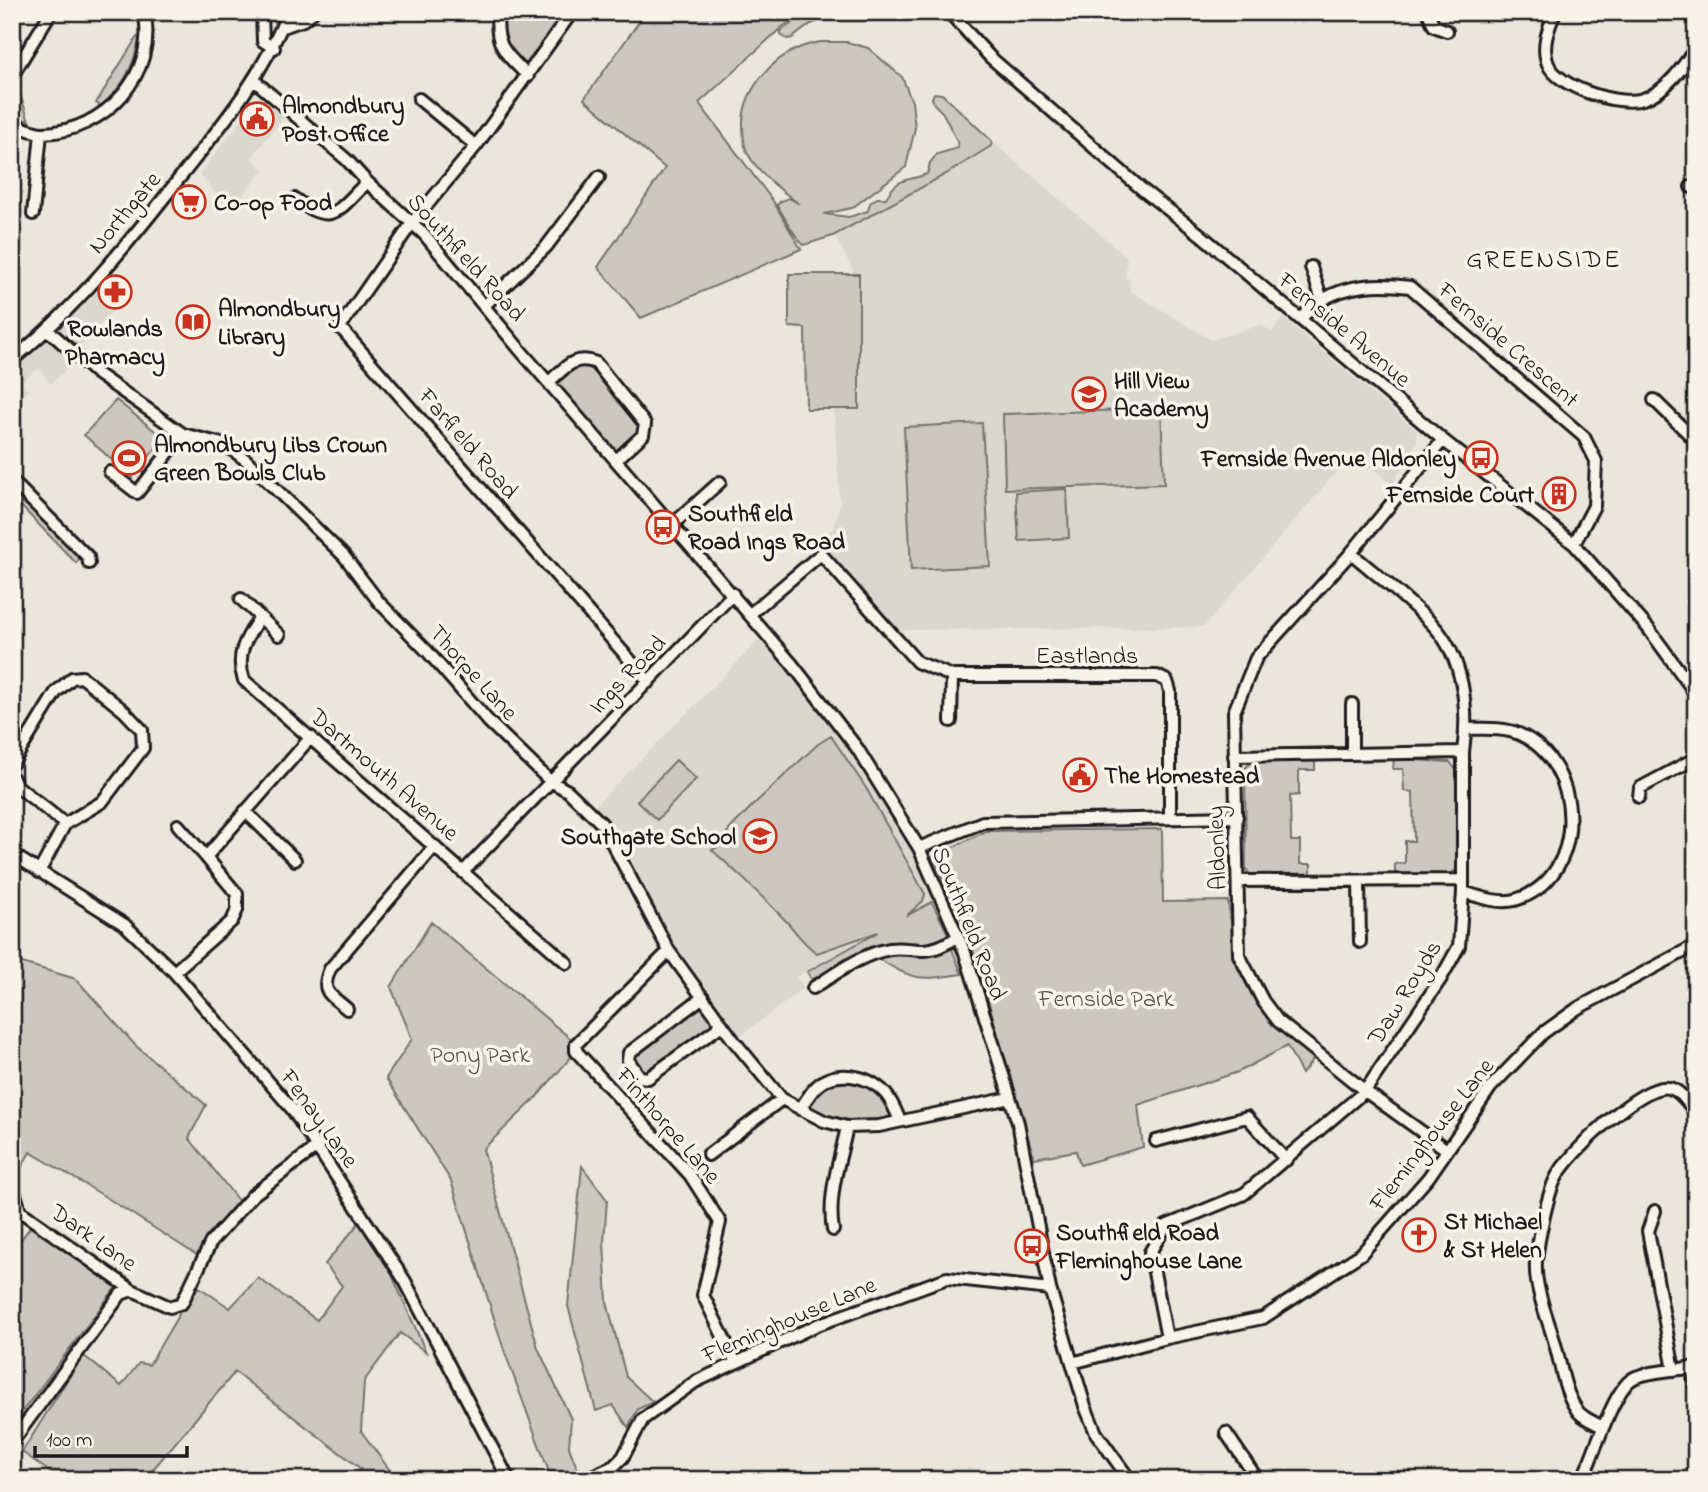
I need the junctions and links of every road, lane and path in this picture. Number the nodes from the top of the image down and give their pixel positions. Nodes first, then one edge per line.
1 (51, 12) edge
2 (144, 12) edge
3 (262, 12) edge
4 (288, 12) edge
5 (313, 12) edge
6 (498, 12) edge
7 (572, 12) edge
8 (949, 12) edge
9 (1428, 12) edge
10 (1555, 12) edge
11 (283, 27) junction
12 (1447, 31) dead end
13 (1696, 47) edge
14 (274, 48) junction
15 (12, 76) edge
16 (528, 76) junction
17 (255, 81) junction
18 (419, 99) dead end
19 (12, 124) edge
20 (41, 133) junction
21 (476, 146) junction
22 (599, 177) dead end
23 (367, 182) junction
24 (295, 199) dead end
25 (33, 214) dead end
26 (412, 223) junction
27 (1311, 267) dead end
28 (1322, 300) junction
29 (484, 306) junction
30 (1300, 319) junction
31 (48, 330) junction
32 (15, 354) edge
33 (549, 382) junction
34 (1654, 400) dead end
35 (183, 434) junction
36 (1443, 440) junction
37 (1696, 441) edge
38 (616, 460) junction
39 (110, 472) dead end
40 (12, 481) edge
41 (720, 482) dead end
42 (672, 525) junction
43 (1574, 544) junction
44 (1351, 553) junction
45 (89, 563) dead end
46 (733, 594) junction
47 (241, 599) dead end
48 (750, 614) junction
49 (260, 617) junction
50 (279, 635) dead end
51 (952, 676) junction
52 (649, 682) junction
53 (1696, 694) edge
54 (1352, 704) dead end
55 (951, 721) dead end
56 (1466, 729) junction
57 (311, 737) junction
58 (1462, 752) junction
59 (1352, 754) junction
60 (1234, 756) junction
61 (1696, 758) edge
62 (12, 764) edge
63 (12, 777) edge
64 (550, 781) junction
65 (1639, 797) dead end
66 (245, 811) junction
67 (1170, 817) junction
68 (1237, 817) junction
69 (65, 824) junction
70 (178, 825) dead end
71 (435, 846) junction
72 (919, 848) junction
73 (12, 854) edge
74 (206, 857) junction
75 (295, 860) dead end
76 (464, 871) junction
77 (39, 872) junction
78 (1238, 881) junction
79 (1359, 881) junction
80 (1462, 886) junction
81 (958, 937) junction
82 (1360, 942) dead end
83 (1696, 945) edge
84 (669, 951) junction
85 (568, 964) dead end
86 (174, 972) junction
87 (813, 988) dead end
88 (703, 997) junction
89 (346, 1009) dead end
90 (722, 1025) junction
91 (1365, 1091) junction
92 (1010, 1098) junction
93 (782, 1100) junction
94 (800, 1109) junction
95 (1696, 1114) edge
96 (900, 1121) junction
97 (847, 1127) junction
98 (1156, 1142) dead end
99 (318, 1146) junction
100 (1447, 1150) junction
101 (708, 1155) dead end
102 (1286, 1160) junction
103 (12, 1184) edge
104 (1655, 1211) dead end
105 (833, 1230) dead end
106 (1050, 1289) junction
107 (132, 1290) junction
108 (1167, 1338) junction
109 (735, 1361) junction
110 (1072, 1363) junction
111 (1694, 1367) edge
112 (1674, 1370) junction
113 (1696, 1389) edge
114 (1603, 1427) junction
115 (1226, 1433) dead end
116 (12, 1442) edge
117 (509, 1480) edge
118 (584, 1480) edge
119 (1130, 1480) edge
120 (1258, 1480) edge
121 (1582, 1480) edge

1 - 15 street
2 - 20 street
3 - 14 street
4 - 11 street, Northgate
5 - 11 street
6 - 16 street
7 - 16 street
8 - 30 street, Fernside Avenue
9 - 12 street
10 - 13 street
11 - 14 street, Northgate
14 - 17 street, Northgate
16 - 21 street
17 - 23 street, Southfield Road
17 - 31 street, Northgate
18 - 21 street
19 - 20 street
20 - 25 street
21 - 26 street
22 - 29 street
23 - 24 street
23 - 26 street, Southfield Road
26 - 29 street, Southfield Road
26 - 52 street, Farfield Road
27 - 28 street, Fernside Avenue
28 - 30 street, Fernside Crescent
28 - 43 street, Fernside Crescent
29 - 33 street, Southfield Road
30 - 36 street, Fernside Avenue
31 - 32 street, Northgate
31 - 35 street, Thorpe Lane
33 - 38 street, Southfield Road
33 - 38 street
34 - 37 street
35 - 39 street
35 - 64 street, Thorpe Lane
36 - 43 street, Fernside Avenue
36 - 44 street, Aldonley
38 - 42 street, Southfield Road
40 - 45 street
41 - 42 street
42 - 46 street, Southfield Road
43 - 53 street, Fernside Avenue
44 - 56 street, Daw Royds
44 - 60 street, Aldonley
46 - 48 street, Southfield Road
46 - 52 street, Ings Road
47 - 49 street
48 - 51 street, Eastlands
48 - 72 street, Southfield Road
49 - 50 street
49 - 57 street, Dartmouth Avenue
51 - 55 street
51 - 67 street, Eastlands
52 - 64 street, Ings Road
54 - 59 street
56 - 58 street, Daw Royds
56 - 80 street
57 - 66 street
57 - 71 street, Dartmouth Avenue
58 - 59 street
58 - 80 street, Daw Royds
59 - 60 street
60 - 68 street, Aldonley
61 - 65 street
62 - 69 street
63 - 69 street
64 - 76 street, Ings Road
64 - 84 street, Thorpe Lane
66 - 74 street
66 - 75 street
67 - 68 street
67 - 72 street
68 - 78 street, Aldonley
69 - 77 street
70 - 74 street
71 - 76 street, Dartmouth Avenue
71 - 89 street
72 - 81 street, Southfield Road
73 - 77 street, Fenay Lane
74 - 86 street
76 - 85 street, Dartmouth Avenue
77 - 86 street, Fenay Lane
78 - 79 street
78 - 91 street, Aldonley
79 - 80 street
79 - 82 street
80 - 91 street, Daw Royds
81 - 87 street
81 - 92 street, Southfield Road
83 - 100 street, Fleminghouse Lane
84 - 88 street, Thorpe Lane
84 - 109 street, Finthorpe Lane
86 - 99 street, Fenay Lane
88 - 90 street, Thorpe Lane
88 - 90 street
90 - 93 street, Thorpe Lane
91 - 100 street, Aldonley
91 - 102 street, Daw Royds
92 - 96 street, Thorpe Lane
92 - 106 street, Southfield Road
93 - 94 street, Thorpe Lane
93 - 101 street
94 - 96 street
94 - 97 street, Thorpe Lane
95 - 114 street
96 - 97 street, Thorpe Lane
97 - 105 street
98 - 102 street
99 - 107 street, Dark Lane
99 - 117 street, Fenay Lane
100 - 108 street, Fleminghouse Lane
102 - 108 street, Daw Royds
103 - 107 street, Dark Lane
104 - 112 street
106 - 109 street, Fleminghouse Lane
106 - 110 street, Southfield Road
107 - 116 street
108 - 110 street, Fleminghouse Lane
109 - 118 street, Fleminghouse Lane
110 - 119 street, Southfield Road
111 - 112 street
111 - 113 street
112 - 114 street
114 - 121 street
115 - 120 street

